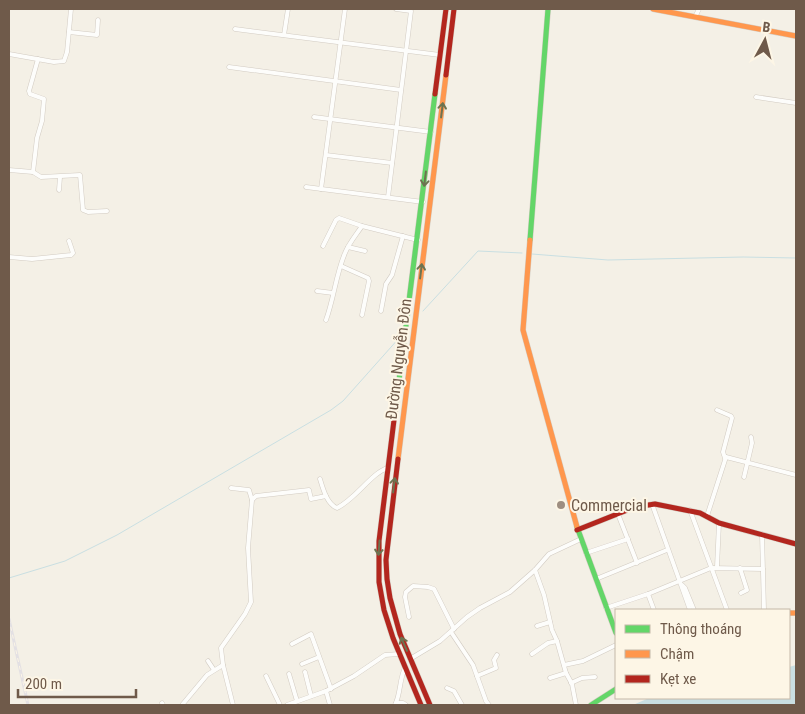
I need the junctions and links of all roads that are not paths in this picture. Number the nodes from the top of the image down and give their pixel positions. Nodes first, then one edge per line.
1 (71, 9) edge
2 (288, 9) edge
3 (345, 9) edge
4 (396, 9) edge
5 (446, 9) edge
6 (454, 9) edge
7 (548, 9) edge
8 (652, 9) edge
9 (699, 9) edge
10 (695, 17) junction
11 (98, 20) dead end
12 (235, 29) dead end
13 (69, 32) junction
14 (284, 35) junction
15 (796, 36) edge
16 (340, 42) junction
17 (407, 50) junction
18 (9, 54) edge
19 (440, 55) junction
20 (448, 56) junction
21 (38, 59) junction
22 (229, 67) dead end
23 (335, 82) junction
24 (401, 90) junction
25 (756, 97) dead end
26 (796, 103) edge
27 (314, 117) dead end
28 (330, 119) junction
29 (396, 128) junction
30 (431, 132) junction
31 (439, 133) junction
32 (326, 155) junction
33 (392, 163) junction
34 (9, 170) edge
35 (33, 172) junction
36 (60, 177) junction
37 (306, 187) dead end
38 (321, 189) junction
39 (59, 190) dead end
40 (388, 197) junction
41 (423, 202) junction
42 (430, 202) junction
43 (107, 211) dead end
44 (362, 226) junction
45 (403, 236) junction
46 (418, 240) junction
47 (69, 241) dead end
48 (425, 242) junction
49 (323, 246) dead end
50 (348, 247) junction
51 (365, 250) dead end
52 (9, 258) edge
53 (341, 266) junction
54 (317, 291) dead end
55 (333, 293) junction
56 (381, 311) dead end
57 (362, 315) dead end
58 (326, 320) dead end
59 (402, 364) junction
60 (409, 366) junction
61 (717, 410) dead end
62 (751, 437) dead end
63 (725, 458) junction
64 (747, 462) junction
65 (388, 468) junction
66 (796, 475) edge
67 (744, 477) dead end
68 (320, 479) dead end
69 (231, 488) dead end
70 (326, 496) junction
71 (252, 500) junction
72 (652, 504) junction
73 (690, 510) junction
74 (618, 514) junction
75 (707, 516) junction
76 (719, 523) junction
77 (577, 530) junction
78 (762, 534) junction
79 (581, 539) junction
80 (628, 539) junction
81 (796, 544) edge
82 (667, 550) junction
83 (586, 553) junction
84 (637, 563) junction
85 (711, 568) junction
86 (717, 568) junction
87 (740, 568) junction
88 (762, 569) junction
89 (535, 570) junction
90 (596, 578) junction
91 (681, 583) junction
92 (648, 594) junction
93 (741, 594) dead end
94 (606, 608) junction
95 (654, 609) edge
96 (690, 609) edge
97 (694, 609) edge
98 (727, 609) edge
99 (764, 609) edge
100 (410, 617) dead end
101 (550, 622) junction
102 (537, 626) dead end
103 (453, 630) junction
104 (615, 630) edge
105 (557, 641) junction
106 (292, 644) dead end
107 (615, 645) edge
108 (399, 654) junction
109 (532, 654) dead end
110 (497, 655) dead end
111 (319, 657) junction
112 (208, 661) dead end
113 (412, 662) junction
114 (223, 664) junction
115 (302, 664) dead end
116 (564, 665) junction
117 (405, 668) junction
118 (214, 670) junction
119 (305, 672) dead end
120 (566, 673) junction
121 (289, 674) dead end
122 (266, 676) dead end
123 (478, 676) junction
124 (595, 677) dead end
125 (550, 678) dead end
126 (571, 683) junction
127 (446, 688) dead end
128 (329, 690) junction
129 (615, 691) edge
130 (311, 696) junction
131 (486, 700) junction
132 (297, 701) junction
133 (395, 704) edge
134 (182, 705) edge
135 (233, 705) edge
136 (280, 705) edge
137 (287, 705) edge
138 (330, 705) edge
139 (406, 705) edge
140 (421, 705) edge
141 (430, 705) edge
142 (462, 705) edge
143 (482, 705) edge
144 (489, 705) edge
145 (576, 705) edge
146 (590, 705) edge

1 - 13 street
2 - 14 street
3 - 16 street
4 - 17 street
5 - 19 main road, Đường Nguyễn Đôn
6 - 20 main road, Đường Nguyễn Đôn
7 - 77 main road
8 - 10 main road
9 - 10 street
10 - 15 main road
11 - 13 street
12 - 14 street
13 - 21 street
14 - 16 street
16 - 17 street
16 - 23 street
17 - 19 street
17 - 24 street
18 - 21 street
19 - 20 main road
19 - 30 main road, Đường Nguyễn Đôn
31 -> 20 main road, Đường Nguyễn Đôn
21 - 35 street
22 - 23 street
23 - 24 street
23 - 28 street
24 - 29 street
25 - 26 street
27 - 28 street
28 - 29 street
28 - 32 street
29 - 30 street
29 - 33 street
30 - 31 main road
30 -> 41 main road, Đường Nguyễn Đôn
31 - 42 main road, Đường Nguyễn Đôn
32 - 33 street
32 - 38 street
33 - 40 street
34 - 35 street
35 - 36 street
36 - 39 street
36 - 43 street
37 - 38 street
38 - 40 street
40 - 41 street
41 - 42 main road
41 - 46 main road, Đường Nguyễn Đôn
42 - 48 main road, Đường Nguyễn Đôn
44 - 45 street
44 - 49 street
44 - 50 street
45 - 46 street
45 - 56 street
46 - 48 main road
46 - 59 main road, Đường Nguyễn Đôn
47 - 52 street
60 -> 48 main road, Đường Nguyễn Đôn
50 - 51 street
50 - 53 street
53 - 55 street
53 - 57 street
54 - 55 street
55 - 58 street
59 - 60 main road
59 - 65 main road, Đường Nguyễn Đôn
113 -> 60 main road, Đường Nguyễn Đôn
61 - 63 street
62 - 64 street
63 - 64 street
63 - 75 street
64 - 66 street
64 - 67 street
65 - 70 street
65 -> 108 main road, Đường Nguyễn Đôn
68 - 70 street
69 - 71 street
70 - 71 street
71 - 114 street
72 - 73 main road
72 - 74 main road
72 - 82 street
73 - 75 main road
73 - 85 street
74 - 77 main road
74 - 80 street
75 - 76 main road
76 - 78 main road
76 - 86 street
77 - 79 main road
78 - 81 main road
78 - 88 street
79 - 83 main road
79 - 89 street
80 - 83 street
80 - 84 street
82 - 84 street
82 - 91 street
83 - 90 main road
84 - 90 street
85 - 86 street
85 - 91 street
85 - 98 street
86 - 87 street
87 - 88 street
87 - 93 street
88 - 99 street
89 - 101 street
89 - 103 street
90 - 94 main road
91 - 92 street
91 - 96 street
91 - 97 street
92 - 94 street
92 - 95 street
94 - 104 main road
100 - 103 street
101 - 102 street
101 - 105 street
103 - 113 street
103 - 123 street
105 - 109 street
105 - 116 street
106 - 111 street
107 - 116 street
108 - 117 main road, Đường Nguyễn Đôn
108 - 128 street
110 - 123 street
111 - 115 street
111 - 128 street
112 - 118 street
113 - 117 main road
113 - 141 main road, Đường Nguyễn Đôn
114 - 118 street
114 - 135 street
116 - 120 street
117 - 133 street
117 - 140 main road, Đường Nguyễn Đôn
118 - 134 street
119 - 130 street
120 - 125 street
120 - 126 street
121 - 132 street
122 - 136 street
123 - 131 street
124 - 126 street
126 - 145 street
127 - 142 street
128 - 130 street
128 - 138 street
129 - 146 main road
130 - 132 street
131 - 143 street
131 - 144 street
132 - 137 street
133 - 139 street

